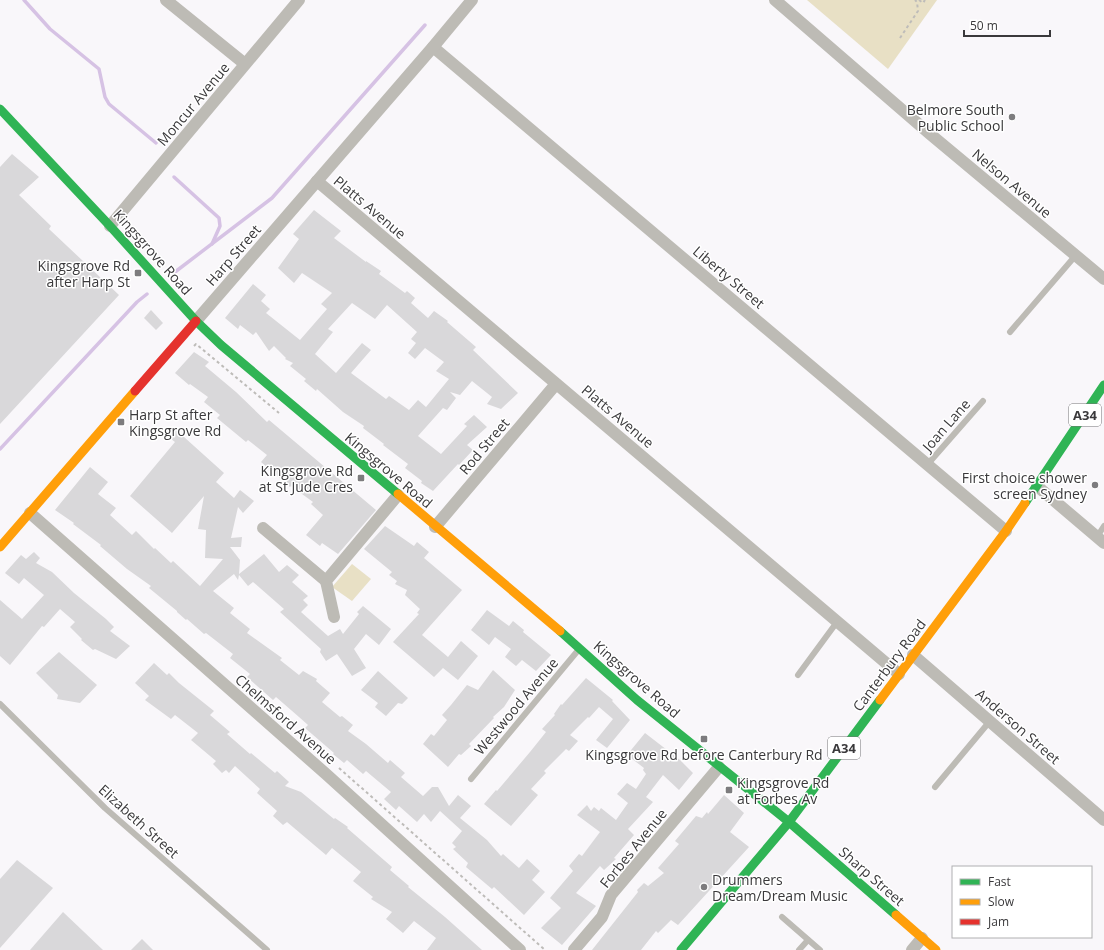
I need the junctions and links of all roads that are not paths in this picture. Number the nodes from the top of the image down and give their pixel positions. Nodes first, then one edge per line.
1 (166, 0) edge
2 (299, 0) edge
3 (472, 0) edge
4 (775, 0) edge
5 (434, 47) junction
6 (245, 64) junction
7 (0, 109) edge
8 (317, 181) junction
9 (110, 226) junction
10 (1076, 255) junction
11 (1104, 278) edge
12 (196, 321) junction
13 (1010, 332) dead end
14 (556, 384) junction
15 (1104, 385) edge
16 (983, 401) dead end
17 (927, 465) junction
18 (1037, 486) junction
19 (398, 495) junction
20 (30, 513) junction
21 (1104, 526) edge
22 (435, 527) junction
23 (263, 528) dead end
24 (1006, 531) junction
25 (1100, 540) edge
26 (0, 547) edge
27 (326, 581) junction
28 (334, 617) dead end
29 (837, 622) junction
30 (580, 648) junction
31 (913, 655) junction
32 (899, 674) junction
33 (798, 675) dead end
34 (0, 704) edge
35 (990, 721) junction
36 (719, 767) junction
37 (471, 779) dead end
38 (935, 787) dead end
39 (1104, 820) edge
40 (789, 822) junction
41 (782, 917) dead end
42 (922, 938) junction
43 (808, 940) junction
44 (267, 950) edge
45 (520, 950) edge
46 (574, 950) edge
47 (682, 950) edge
48 (799, 950) edge
49 (820, 950) edge
50 (912, 950) edge
51 (936, 950) edge

1 - 6 street
2 - 6 street, Moncur Avenue
3 - 5 street, Harp Street
4 - 10 street, Nelson Avenue
5 - 8 street, Harp Street
5 - 17 street, Liberty Street
6 - 9 street, Moncur Avenue
7 - 9 main road, Kingsgrove Road
8 - 12 street, Harp Street
8 - 14 street, Platts Avenue
9 - 12 main road, Kingsgrove Road
10 - 11 street, Nelson Avenue
10 - 13 lane
12 - 19 main road, Kingsgrove Road
12 - 20 main road, Harp Street
14 - 22 street, Rod Street
14 - 29 street, Platts Avenue
15 - 18 main road, Canterbury Road / A34
16 - 17 lane, Joan Lane
17 - 24 street, Liberty Street
18 - 24 main road, Canterbury Road / A34
18 - 25 street
19 - 22 main road, Kingsgrove Road
19 - 27 street
20 - 26 main road, Harp Street
20 - 45 street, Chelmsford Avenue
21 - 25 lane
22 - 30 main road, Kingsgrove Road
23 - 27 street
24 - 31 main road, Canterbury Road / A34
27 - 28 street
29 - 32 street, Platts Avenue
29 - 33 lane
30 - 36 main road, Kingsgrove Road
30 - 37 lane, Westwood Avenue
31 - 32 main road, Canterbury Road / A34
31 - 35 street, Anderson Street
32 - 40 main road, Canterbury Road / A34
34 - 44 lane, Elizabeth Street
35 - 38 lane
35 - 39 street, Anderson Street
36 - 40 main road, Kingsgrove Road
36 - 46 street, Forbes Avenue
40 - 42 main road, Sharp Street
40 - 47 main road, Canterbury Road / A34
41 - 43 lane
42 - 50 street
42 - 51 main road, Sharp Street
43 - 48 lane
43 - 49 lane

